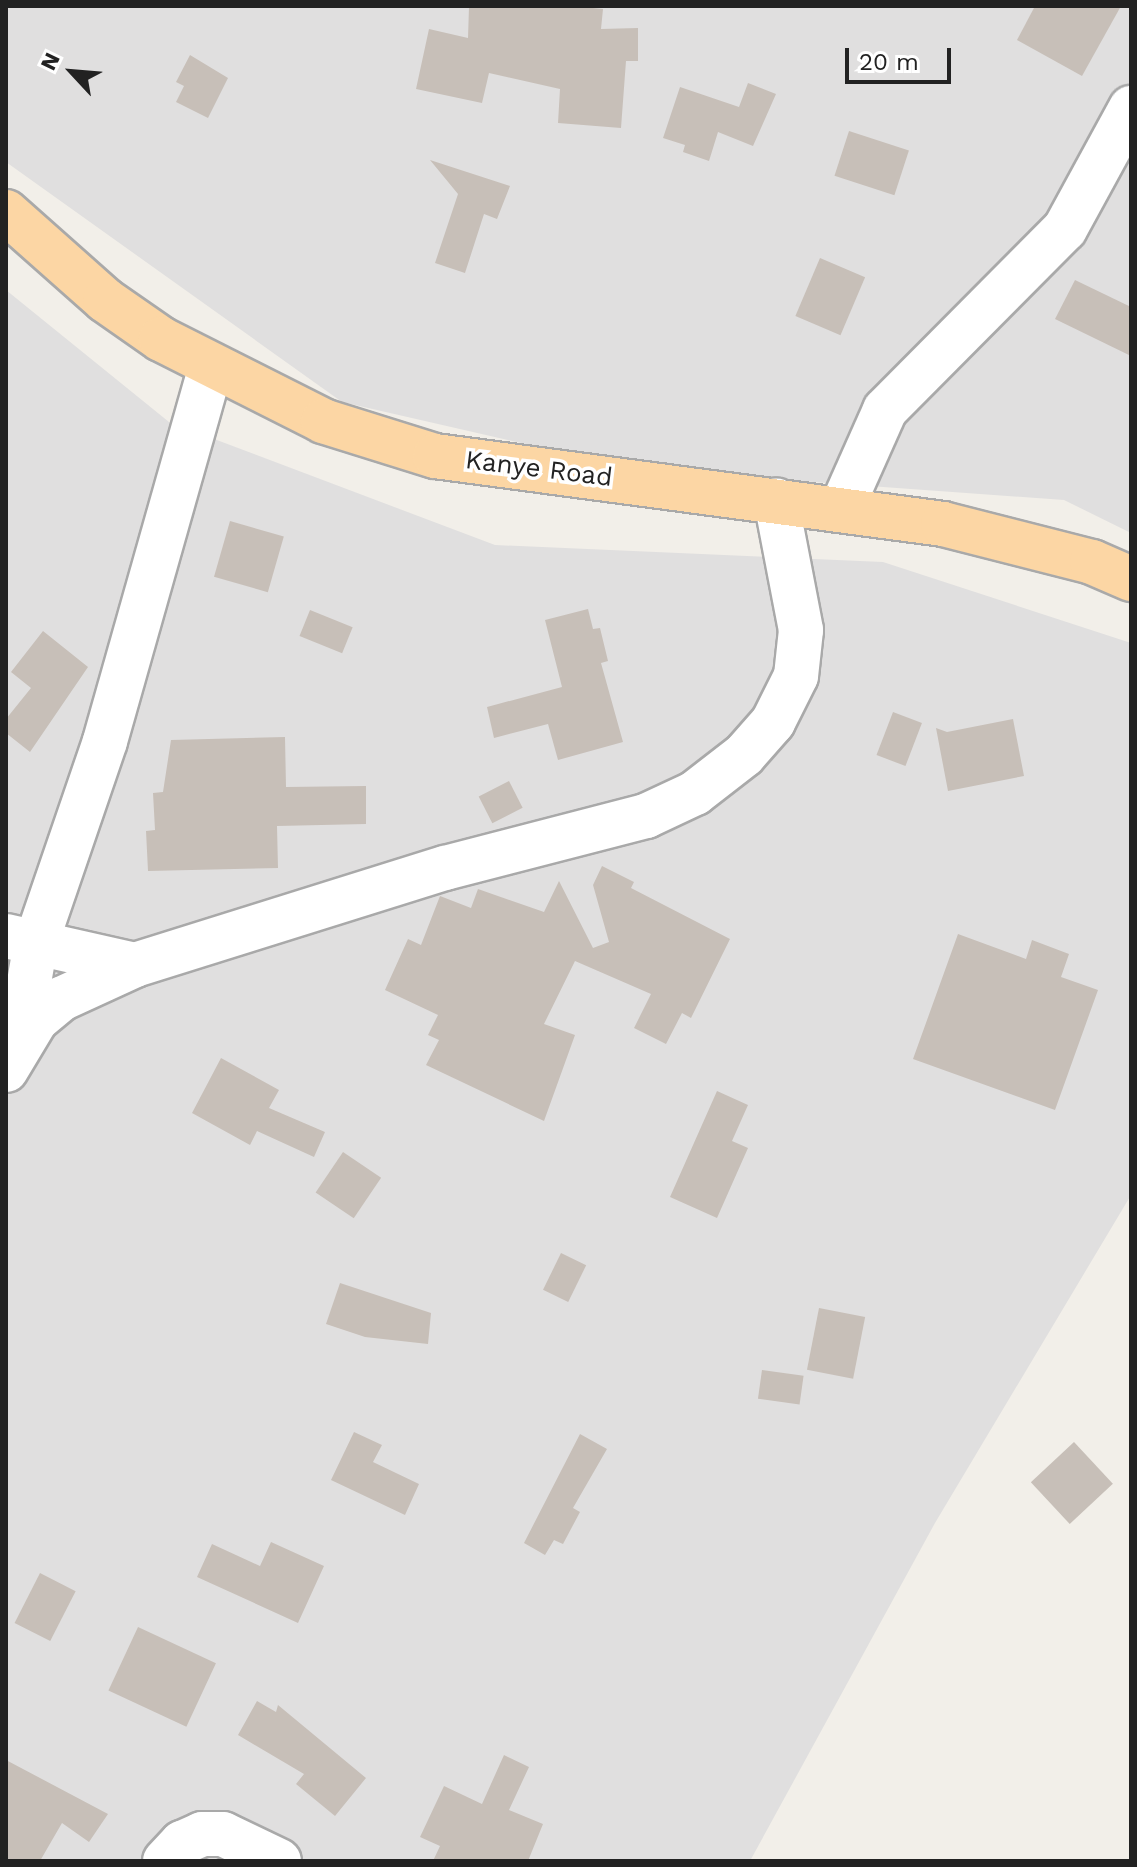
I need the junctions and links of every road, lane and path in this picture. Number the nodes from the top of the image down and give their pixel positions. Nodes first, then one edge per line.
1 (1131, 108) edge
2 (6, 212) edge
3 (211, 367) junction
4 (776, 500) junction
5 (841, 509) junction
6 (1131, 579) edge
7 (21, 940) edge
8 (135, 965) junction
9 (12, 1057) edge
10 (165, 1861) edge
11 (279, 1861) edge

1 - 5 street
2 - 3 main road, Kanye Road
3 - 4 main road, Kanye Road
3 - 7 street
4 - 5 main road, Kanye Road
4 - 8 street
5 - 6 main road, Kanye Road
7 - 8 street
7 - 9 street
8 - 9 street
10 - 11 street

